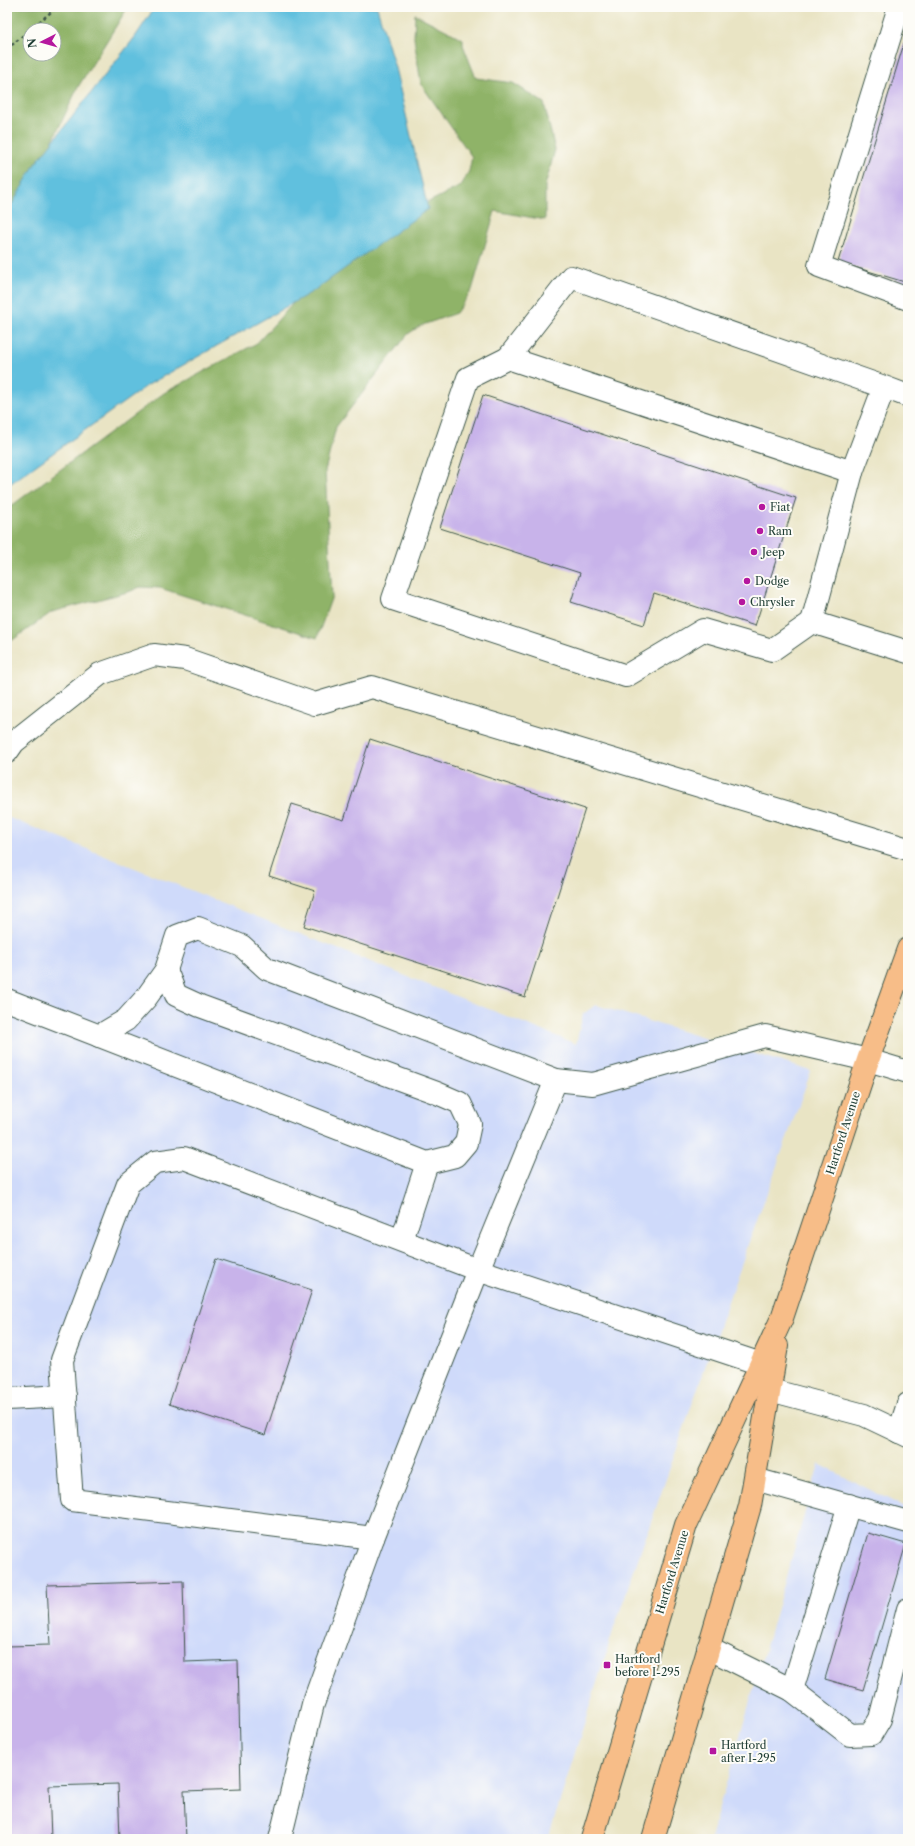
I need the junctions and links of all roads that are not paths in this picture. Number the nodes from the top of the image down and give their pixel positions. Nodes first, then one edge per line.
1 (899, 7) edge
2 (908, 299) edge
3 (508, 358) junction
4 (884, 386) junction
5 (908, 396) edge
6 (852, 472) junction
7 (812, 622) junction
8 (908, 652) edge
9 (7, 752) edge
10 (908, 849) edge
11 (908, 949) edge
12 (166, 970) junction
13 (7, 1000) edge
14 (99, 1036) junction
15 (868, 1060) junction
16 (908, 1072) edge
17 (556, 1080) junction
18 (427, 1163) junction
19 (402, 1240) junction
20 (478, 1270) junction
21 (782, 1318) junction
22 (761, 1364) junction
23 (770, 1390) junction
24 (65, 1396) junction
25 (7, 1399) edge
26 (908, 1404) edge
27 (904, 1434) edge
28 (755, 1479) junction
29 (849, 1505) junction
30 (908, 1522) edge
31 (373, 1538) junction
32 (908, 1609) edge
33 (708, 1648) junction
34 (792, 1690) junction
35 (280, 1839) edge
36 (592, 1839) edge
37 (653, 1839) edge

1 - 2 lane
3 - 4 lane
3 - 6 lane
3 - 7 lane
4 - 5 lane
4 - 6 lane
6 - 7 lane
7 - 8 lane
9 - 10 lane
11 - 15 main road, Hartford Avenue
12 - 14 lane
12 - 17 lane
12 - 18 lane
13 - 14 lane
14 - 18 lane
15 - 16 lane
15 - 17 lane
15 - 21 main road, Hartford Avenue
17 - 20 lane
18 - 19 lane
19 - 20 lane
19 - 24 lane
20 - 22 lane
20 - 31 lane
21 - 22 main road, Hartford Avenue
21 - 23 main road, Hartford Avenue
22 - 36 main road, Hartford Avenue
23 - 27 lane
23 - 28 main road, Hartford Avenue
24 - 25 lane
24 - 31 lane
26 - 27 lane
28 - 29 lane
28 - 33 main road, Hartford Avenue
29 - 30 lane
29 - 34 lane
31 - 35 lane
32 - 34 lane
33 - 34 lane
33 - 37 main road, Hartford Avenue

